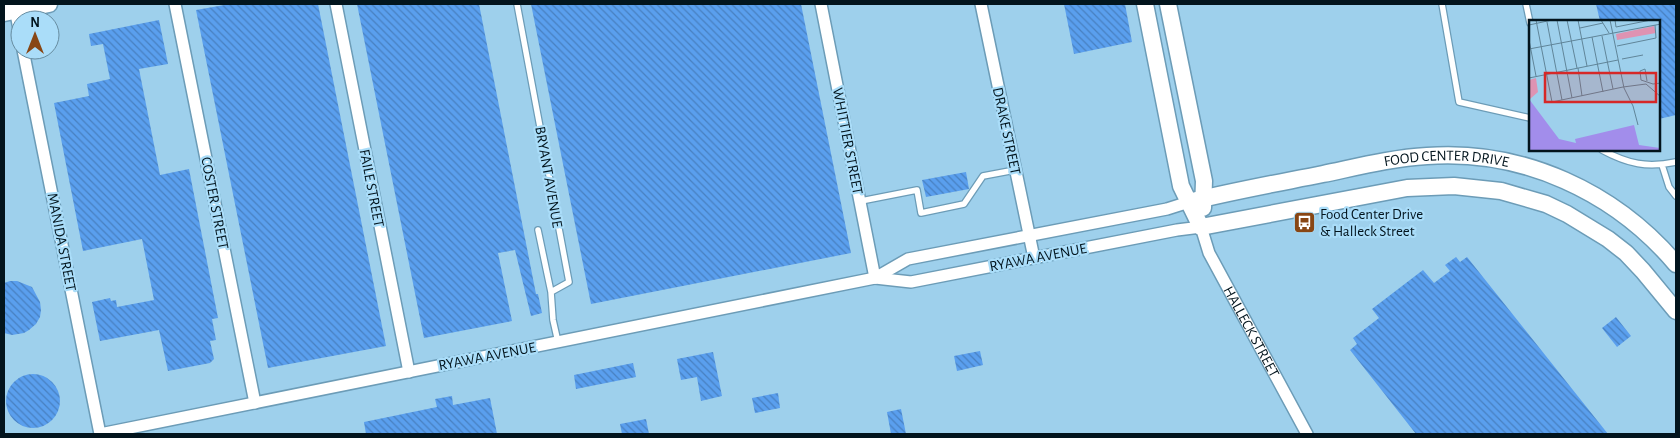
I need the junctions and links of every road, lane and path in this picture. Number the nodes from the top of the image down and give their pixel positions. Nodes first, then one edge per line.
1 (50, 4) edge
2 (175, 4) edge
3 (336, 4) edge
4 (517, 4) edge
5 (821, 4) edge
6 (981, 4) edge
7 (1144, 4) edge
8 (1168, 4) edge
9 (1442, 4) edge
10 (1526, 4) edge
11 (11, 9) edge
12 (1529, 20) edge
13 (25, 60) edge
14 (1529, 118) edge
15 (1604, 151) edge
16 (1676, 162) edge
17 (1662, 165) junction
18 (1015, 170) junction
19 (1676, 196) edge
20 (860, 201) junction
21 (1196, 201) junction
22 (1201, 227) junction
23 (538, 230) dead end
24 (1029, 236) junction
25 (1034, 258) junction
26 (1676, 264) edge
27 (875, 278) junction
28 (551, 292) junction
29 (1676, 311) edge
30 (558, 342) junction
31 (409, 372) junction
32 (255, 402) junction
33 (100, 434) edge
34 (1306, 434) edge

1 - 11 main road
2 - 32 street, COSTER STREET
3 - 31 street, FAILE STREET
4 - 28 lane, BRYANT AVENUE
5 - 20 street, WHITTIER STREET
6 - 18 street, DRAKE STREET
7 - 21 main road
8 - 21 main road
9 - 14 lane
10 - 12 lane
13 - 33 street, MANIDA STREET
15 - 17 lane
16 - 17 lane
17 - 19 lane
18 - 20 lane
18 - 24 street, DRAKE STREET
20 - 27 street, WHITTIER STREET
21 - 22 main road
21 - 24 street, RYAWA AVENUE
21 - 26 main road, FOOD CENTER DRIVE
22 - 25 street, RYAWA AVENUE
22 - 29 main road, FOOD CENTER DRIVE
22 - 34 street, HALLECK STREET
23 - 28 lane
24 - 25 street, DRAKE STREET
24 - 27 street, RYAWA AVENUE
25 - 27 street, RYAWA AVENUE
27 - 30 street, RYAWA AVENUE
28 - 30 lane
30 - 31 street, RYAWA AVENUE
31 - 32 street, RYAWA AVENUE
32 - 33 street, RYAWA AVENUE

